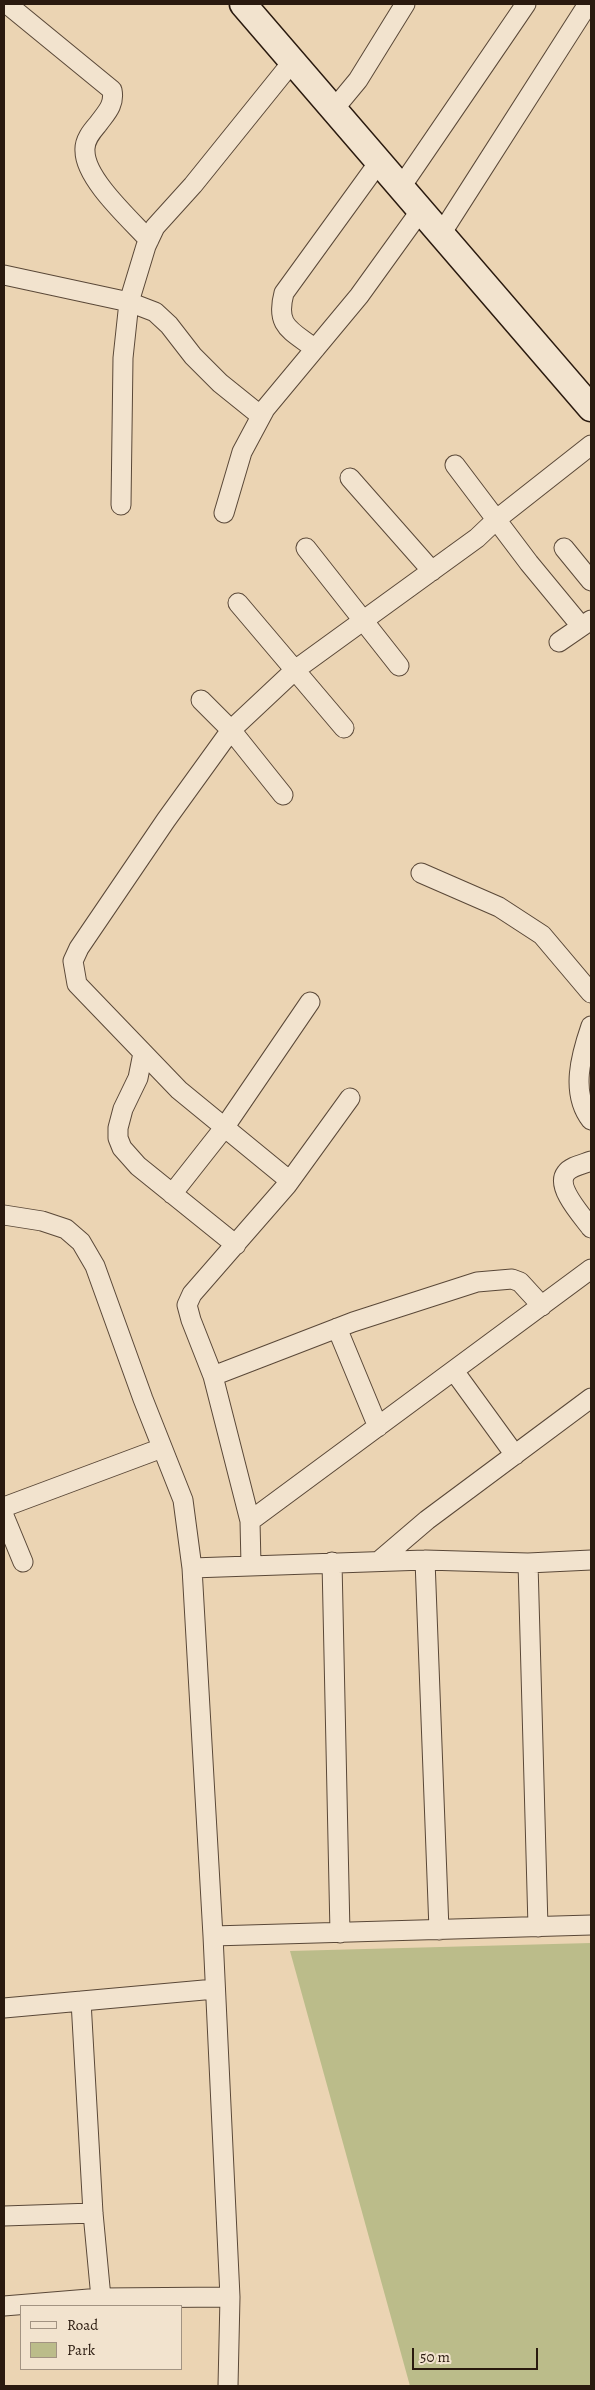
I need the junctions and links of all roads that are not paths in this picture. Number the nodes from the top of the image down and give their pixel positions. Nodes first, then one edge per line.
1 (8, 4) edge
2 (244, 4) edge
3 (405, 4) edge
4 (526, 4) edge
5 (588, 4) edge
6 (293, 61) junction
7 (334, 109) junction
8 (379, 162) junction
9 (401, 187) junction
10 (420, 210) junction
11 (441, 234) junction
12 (149, 240) junction
13 (4, 275) edge
14 (130, 302) junction
15 (315, 349) junction
16 (591, 408) edge
17 (261, 416) junction
18 (591, 445) edge
19 (455, 465) dead end
20 (350, 478) dead end
21 (121, 504) dead end
22 (224, 513) dead end
23 (497, 519) junction
24 (306, 548) dead end
25 (564, 548) dead end
26 (432, 571) junction
27 (591, 581) edge
28 (238, 603) dead end
29 (363, 622) junction
30 (586, 623) edge
31 (559, 642) dead end
32 (399, 666) dead end
33 (295, 670) junction
34 (201, 700) dead end
35 (344, 728) dead end
36 (231, 730) junction
37 (283, 795) dead end
38 (421, 873) dead end
39 (591, 992) edge
40 (310, 1002) dead end
41 (591, 1026) edge
42 (143, 1053) junction
43 (350, 1098) dead end
44 (591, 1120) edge
45 (224, 1128) junction
46 (591, 1161) edge
47 (290, 1181) junction
48 (172, 1194) junction
49 (4, 1215) edge
50 (591, 1228) edge
51 (236, 1245) junction
52 (591, 1269) edge
53 (542, 1306) junction
54 (338, 1328) junction
55 (454, 1371) junction
56 (213, 1376) junction
57 (591, 1398) edge
58 (378, 1427) junction
59 (162, 1448) junction
60 (515, 1455) junction
61 (4, 1507) edge
62 (4, 1516) edge
63 (250, 1521) junction
64 (424, 1560) junction
65 (591, 1560) edge
66 (379, 1561) junction
67 (23, 1562) dead end
68 (332, 1562) junction
69 (528, 1563) junction
70 (251, 1565) junction
71 (192, 1568) junction
72 (591, 1925) edge
73 (538, 1926) junction
74 (439, 1930) junction
75 (340, 1932) junction
76 (213, 1936) junction
77 (216, 1989) junction
78 (81, 2001) junction
79 (4, 2008) edge
80 (93, 2213) junction
81 (4, 2216) edge
82 (230, 2297) junction
83 (101, 2298) junction
84 (4, 2306) edge
85 (228, 2386) edge

1 - 12 street
2 - 6 main road
3 - 7 street
4 - 9 street
5 - 11 street
6 - 7 main road
6 - 12 street
7 - 8 main road
8 - 9 main road
8 - 15 street
9 - 10 main road
10 - 11 main road
10 - 15 street
11 - 16 main road
12 - 14 street
13 - 14 street
14 - 17 street
14 - 21 street
15 - 17 street
17 - 22 street
18 - 23 street
19 - 23 street
20 - 26 street
23 - 26 street
23 - 30 street
24 - 29 street
25 - 27 street
26 - 29 street
28 - 33 street
29 - 32 street
29 - 33 street
30 - 31 street
33 - 35 street
33 - 36 street
34 - 36 street
36 - 37 street
36 - 42 street
38 - 39 street
40 - 45 street
41 - 44 street
42 - 45 street
42 - 48 street
43 - 47 street
45 - 47 street
45 - 48 street
46 - 50 street
47 - 51 street
48 - 51 street
49 - 59 street
51 - 56 street
52 - 53 street
53 - 54 street
53 - 55 street
54 - 56 street
54 - 58 street
55 - 58 street
55 - 60 street
56 - 63 street
57 - 60 street
58 - 63 street
59 - 61 street
59 - 71 street
60 - 66 street
62 - 67 street
63 - 70 street
64 - 66 street
64 - 69 street
64 - 74 street
65 - 69 street
66 - 68 street
68 - 70 street
68 - 75 street
69 - 73 street
70 - 71 street
71 - 76 street
72 - 73 street
73 - 74 street
74 - 75 street
75 - 76 street
76 - 77 street
77 - 78 street
77 - 82 street
78 - 79 street
78 - 80 street
80 - 81 street
80 - 83 street
82 - 83 street
82 - 85 street
83 - 84 street

